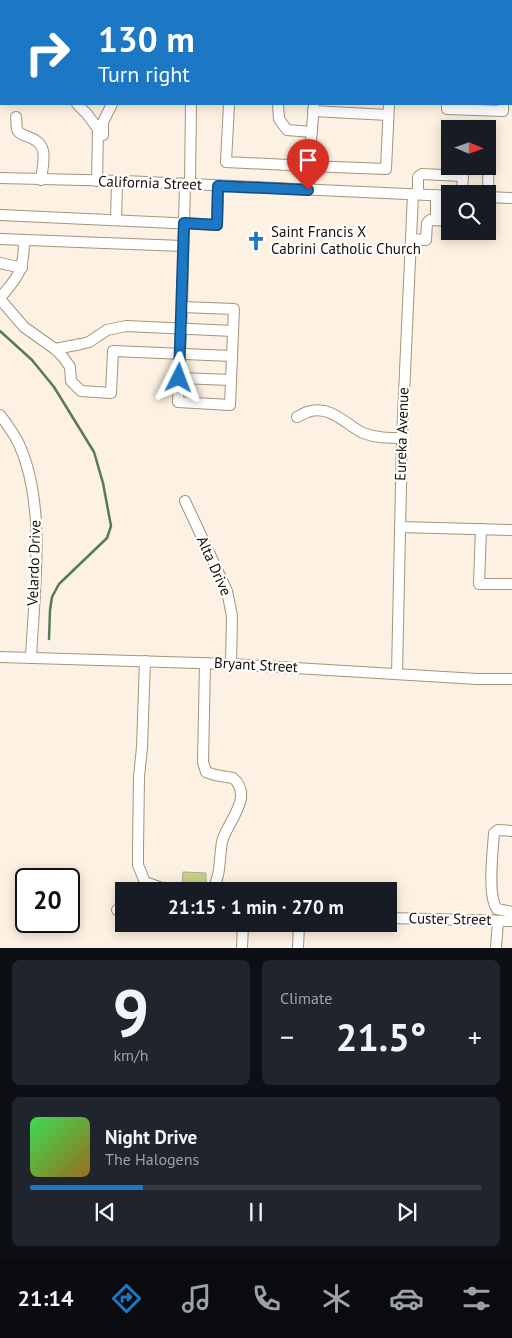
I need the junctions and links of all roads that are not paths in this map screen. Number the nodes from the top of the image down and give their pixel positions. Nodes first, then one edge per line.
1 (78, 105) edge
2 (191, 105) edge
3 (229, 105) edge
4 (278, 105) edge
5 (389, 105) edge
6 (447, 105) edge
7 (503, 105) edge
8 (314, 107) edge
9 (110, 108) edge
10 (87, 114) junction
11 (388, 115) junction
12 (16, 117) dead end
13 (312, 132) junction
14 (309, 166) junction
15 (441, 173) edge
16 (0, 178) edge
17 (41, 180) junction
18 (100, 181) junction
19 (117, 181) junction
20 (187, 184) junction
21 (218, 186) junction
22 (308, 190) junction
23 (415, 194) junction
24 (436, 195) junction
25 (441, 195) edge
26 (496, 197) edge
27 (512, 198) edge
28 (0, 215) edge
29 (116, 220) junction
30 (436, 220) junction
31 (441, 220) edge
32 (184, 223) junction
33 (0, 239) edge
34 (411, 239) junction
35 (24, 240) junction
36 (183, 246) junction
37 (0, 263) edge
38 (22, 268) junction
39 (0, 299) edge
40 (182, 307) junction
41 (181, 329) junction
42 (233, 331) junction
43 (55, 349) junction
44 (180, 354) junction
45 (232, 356) junction
46 (179, 378) junction
47 (231, 380) junction
48 (0, 415) edge
49 (297, 418) dead end
50 (402, 438) junction
51 (185, 501) dead end
52 (400, 528) junction
53 (481, 529) junction
54 (512, 530) edge
55 (512, 584) edge
56 (0, 657) edge
57 (31, 658) junction
58 (145, 661) junction
59 (205, 663) junction
60 (231, 664) junction
61 (396, 673) junction
62 (512, 679) edge
63 (512, 831) edge
64 (144, 882) edge
65 (216, 882) edge
66 (512, 912) edge
67 (397, 918) edge
68 (498, 920) junction
69 (512, 921) edge
70 (243, 932) edge
71 (299, 932) edge
72 (242, 948) edge
73 (298, 948) edge
74 (496, 948) edge

1 - 10 street
2 - 20 street
3 - 14 street
4 - 13 street
5 - 11 street
6 - 7 street
8 - 11 street
8 - 13 street
9 - 10 street
9 - 18 street
10 - 18 street
11 - 14 street
12 - 17 street
13 - 14 street
14 - 22 street
15 - 23 street, Eureka Avenue
16 - 17 street, California Street
17 - 18 street, California Street
18 - 19 street, California Street
19 - 20 street, California Street
19 - 29 street
20 - 21 street, California Street
20 - 32 street
21 - 22 street, California Street
21 - 32 street
22 - 23 street, California Street
23 - 24 street, California Street
23 - 34 street, Eureka Avenue
24 - 25 street, California Street
24 - 30 street
26 - 27 street
28 - 29 street
29 - 32 street
30 - 31 street
30 - 34 street
32 - 36 street
33 - 35 street
34 - 50 street, Eureka Avenue
35 - 36 street
35 - 38 street
36 - 40 street
37 - 38 street
38 - 39 street
39 - 43 street
40 - 41 street
40 - 42 street
41 - 42 street
41 - 43 street
41 - 44 street
42 - 45 street
43 - 44 street
44 - 45 street
44 - 46 street
45 - 47 street
46 - 47 street
46 - 47 street
48 - 57 street, Velardo Drive
49 - 50 street
50 - 52 street, Eureka Avenue
51 - 60 street, Alta Drive
52 - 53 street
52 - 61 street, Eureka Avenue
53 - 54 street
53 - 55 street
56 - 57 street, Bryant Street
57 - 58 street, Bryant Street
58 - 59 street, Bryant Street
58 - 64 street
59 - 60 street, Bryant Street
59 - 65 street
60 - 61 street, Bryant Street
61 - 62 street, Bryant Street
63 - 66 street
67 - 68 street, Custer Street
68 - 69 street, Custer Street
68 - 74 street
70 - 72 street
71 - 73 street

